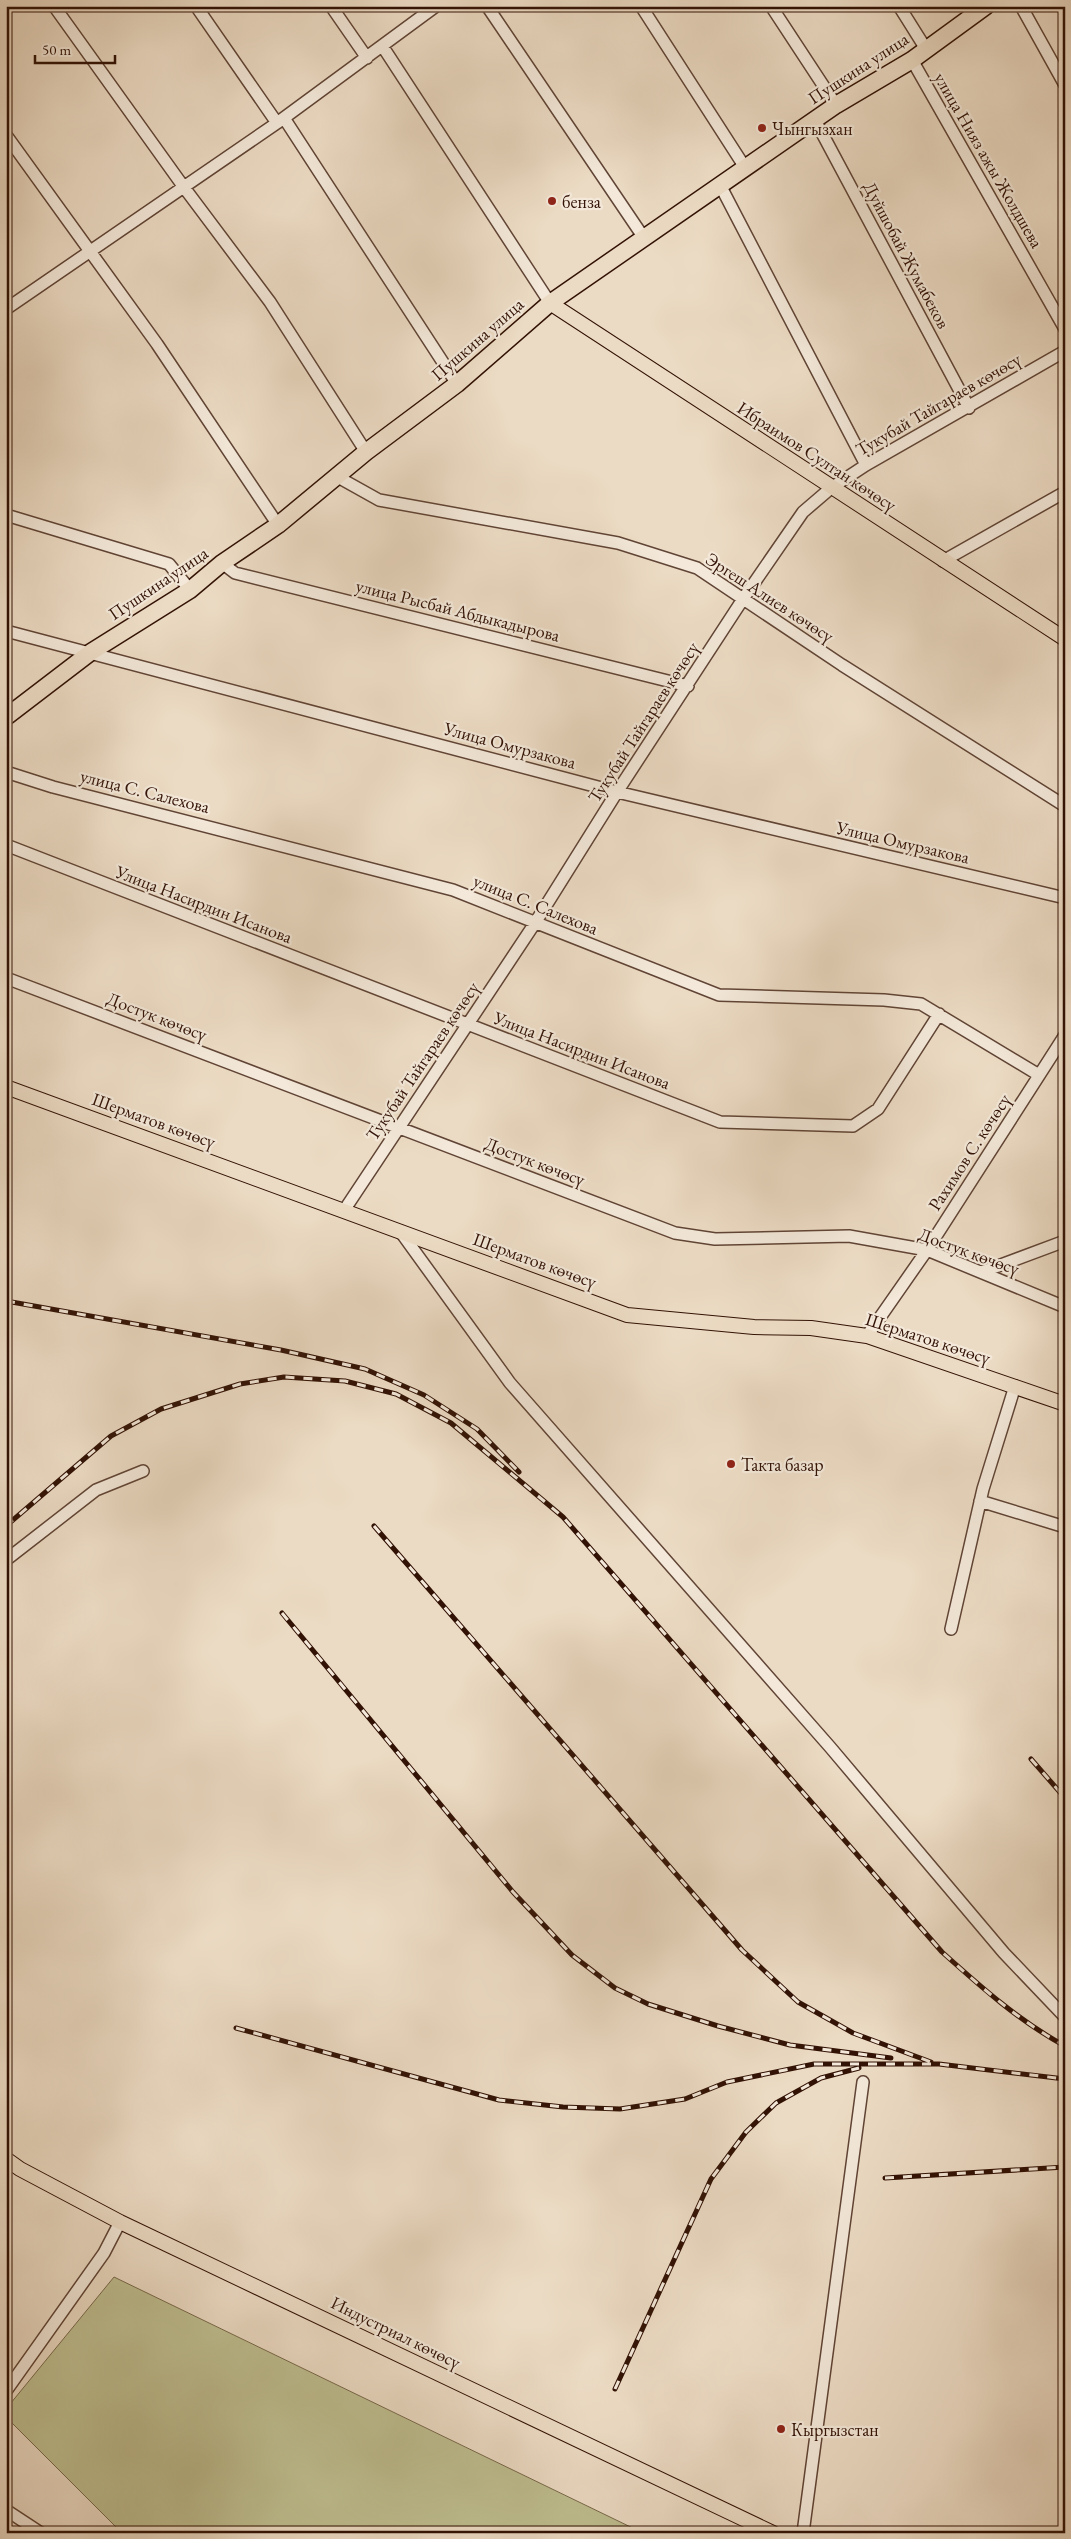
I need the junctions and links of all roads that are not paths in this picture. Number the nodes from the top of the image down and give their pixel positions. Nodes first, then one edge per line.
1 (54, 6) edge
2 (196, 6) edge
3 (331, 6) edge
4 (436, 6) edge
5 (487, 6) edge
6 (640, 6) edge
7 (772, 6) edge
8 (899, 6) edge
9 (986, 6) edge
10 (1021, 6) edge
11 (383, 47) junction
12 (926, 49) junction
13 (367, 58) junction
14 (912, 60) junction
15 (1065, 85) edge
16 (836, 105) junction
17 (281, 120) junction
18 (815, 120) junction
19 (6, 135) edge
20 (746, 169) junction
21 (720, 185) junction
22 (183, 186) junction
23 (644, 238) junction
24 (90, 249) junction
25 (550, 303) junction
26 (6, 309) edge
27 (1065, 329) edge
28 (1065, 350) edge
29 (457, 384) junction
30 (969, 408) junction
31 (366, 452) junction
32 (866, 465) junction
33 (336, 476) junction
34 (831, 488) junction
35 (1065, 492) edge
36 (6, 515) edge
37 (278, 525) junction
38 (943, 561) junction
39 (222, 563) junction
40 (190, 590) junction
41 (743, 599) junction
42 (6, 631) edge
43 (1065, 639) edge
44 (91, 652) junction
45 (688, 686) junction
46 (6, 717) edge
47 (6, 772) edge
48 (617, 792) junction
49 (1065, 806) edge
50 (6, 845) edge
51 (1065, 898) edge
52 (535, 923) junction
53 (6, 978) edge
54 (939, 1014) junction
55 (466, 1025) junction
56 (1065, 1036) edge
57 (1039, 1075) junction
58 (6, 1087) edge
59 (398, 1127) junction
60 (345, 1209) junction
61 (400, 1231) junction
62 (1065, 1241) edge
63 (927, 1250) junction
64 (982, 1272) junction
65 (1065, 1307) edge
66 (867, 1336) junction
67 (1015, 1386) junction
68 (1065, 1404) edge
69 (144, 1471) dead end
70 (980, 1502) junction
71 (1065, 1527) edge
72 (6, 1560) edge
73 (950, 1629) dead end
74 (1065, 2017) edge
75 (863, 2082) dead end
76 (6, 2159) edge
77 (120, 2222) junction
78 (6, 2391) edge
79 (6, 2510) edge
80 (41, 2533) edge
81 (773, 2533) edge
82 (803, 2533) edge

1 - 22 street
2 - 17 street
3 - 13 street
4 - 11 street
5 - 23 street
6 - 20 street
7 - 16 street
8 - 12 street
9 - 12 highway, Пушкина улица
10 - 15 street
11 - 13 street
11 - 25 street
12 - 14 highway, Пушкина улица
13 - 17 street
14 - 16 highway, Пушкина улица
14 - 27 street, улица Нияз ажы Жолдшева
16 - 18 highway, Пушкина улица
17 - 22 street
17 - 29 street
18 - 20 highway, Пушкина улица
18 - 30 street, Дуйшобай Жумабеков
19 - 24 street
20 - 21 highway, Пушкина улица
21 - 23 highway, Пушкина улица
21 - 32 street
22 - 24 street
22 - 31 street
23 - 25 highway, Пушкина улица
24 - 26 street
24 - 37 street
25 - 29 highway, Пушкина улица
25 - 34 main road, Ибраимов Султан көчөсү
28 - 30 street, Тукубай Тайгараев көчөсү
29 - 31 highway, Пушкина улица
30 - 32 street, Тукубай Тайгараев көчөсү
31 - 33 highway, Пушкина улица
32 - 34 street, Тукубай Тайгараев көчөсү
33 - 37 highway, Пушкина улица
33 - 41 street, Эргеш Алиев көчөсү
34 - 38 main road, Ибраимов Султан көчөсү
34 - 41 street, Тукубай Тайгараев көчөсү
35 - 38 street
36 - 40 street
37 - 39 highway, Пушкина улица
38 - 43 main road, Ибраимов Султан көчөсү
39 - 40 highway, Пушкина улица
39 - 45 street, улица Рысбай Абдыкадырова
40 - 44 highway, Пушкина улица
41 - 45 street, Тукубай Тайгараев көчөсү
41 - 49 street, Эргеш Алиев көчөсү
42 - 44 street, Улица Омурзакова
44 - 46 highway, Пушкина улица
44 - 48 street, Улица Омурзакова
45 - 48 street, Тукубай Тайгараев көчөсү
47 - 52 street, улица С. Салехова
48 - 51 street, Улица Омурзакова
48 - 52 street, Тукубай Тайгараев көчөсү
50 - 55 street, Улица Насирдин Исанова
52 - 54 street, улица С. Салехова
52 - 55 street, Тукубай Тайгараев көчөсү
53 - 59 street, Достук көчөсү
54 - 55 street, Улица Насирдин Исанова
54 - 57 street, улица С. Салехова
55 - 59 street, Тукубай Тайгараев көчөсү
56 - 57 street, Рахимов С. көчөсү
57 - 63 street, Рахимов С. көчөсү
58 - 60 main road, Шерматов көчөсү
59 - 60 street, Тукубай Тайгараев көчөсү
59 - 63 street, Достук көчөсү
60 - 61 main road, Шерматов көчөсү
61 - 66 main road, Шерматов көчөсү
61 - 74 street
62 - 64 street
63 - 64 street, Достук көчөсү
63 - 66 street, Рахимов С. көчөсү
64 - 65 street, Достук көчөсү
66 - 67 main road, Шерматов көчөсү
67 - 68 main road, Шерматов көчөсү
67 - 70 street
69 - 72 street
70 - 71 street
70 - 73 street
75 - 82 street
76 - 77 main road, Индустриал көчөсү
77 - 78 street
77 - 81 main road, Индустриал көчөсү
79 - 80 street

